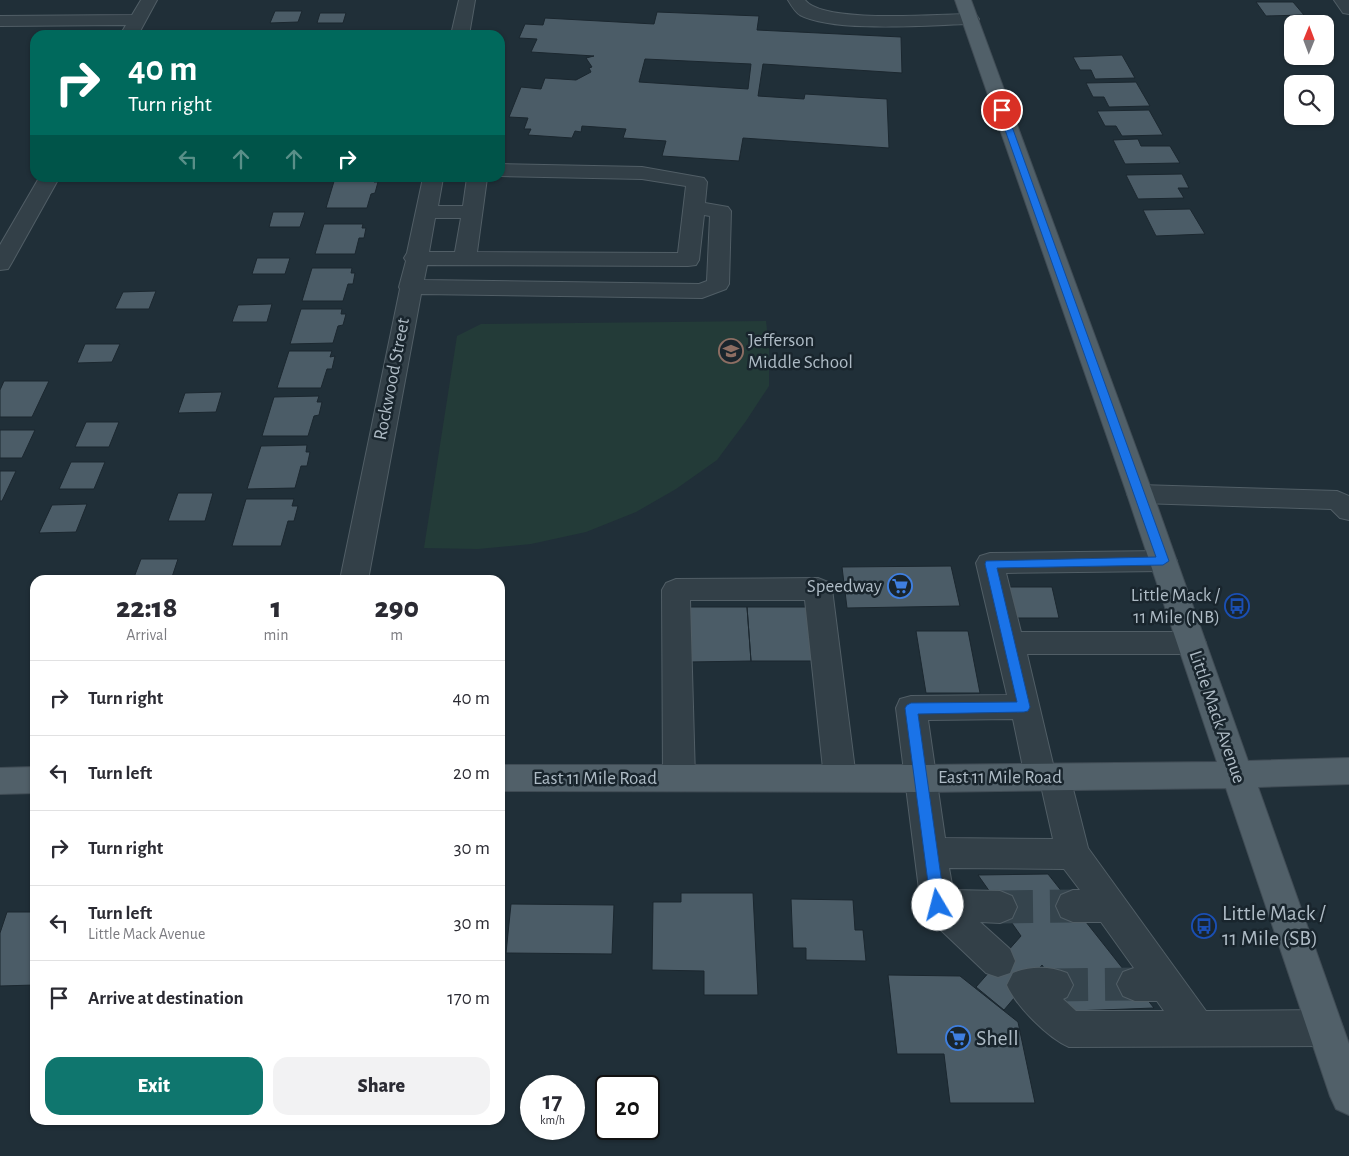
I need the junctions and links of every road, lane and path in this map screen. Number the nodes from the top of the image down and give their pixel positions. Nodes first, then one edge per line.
1 (149, 0) edge
2 (467, 0) edge
3 (796, 0) edge
4 (1342, 0) edge
5 (966, 9) edge
6 (1349, 9) edge
7 (0, 21) edge
8 (133, 28) edge
9 (461, 30) edge
10 (505, 170) edge
11 (47, 182) edge
12 (431, 182) edge
13 (476, 182) edge
14 (695, 208) junction
15 (426, 212) junction
16 (472, 212) junction
17 (415, 258) junction
18 (465, 259) junction
19 (0, 264) edge
20 (410, 287) junction
21 (1140, 494) junction
22 (1349, 511) edge
23 (1163, 561) junction
24 (355, 575) edge
25 (1010, 643) junction
26 (1192, 643) junction
27 (1024, 707) junction
28 (1349, 771) edge
29 (1237, 776) junction
30 (1047, 777) junction
31 (505, 778) edge
32 (679, 778) junction
33 (840, 778) junction
34 (920, 778) junction
35 (30, 780) edge
36 (0, 781) edge
37 (930, 853) junction
38 (1073, 854) junction
39 (938, 905) junction
40 (1073, 906) tunnel mouth
41 (1110, 906) junction
42 (1000, 907) tunnel mouth
43 (998, 961) dead end
44 (1055, 985) tunnel mouth
45 (1196, 1028) junction
46 (1325, 1028) junction
47 (1349, 1096) edge

1 - 8 street
2 - 9 street
3 - 5 street
4 - 6 street
5 - 21 main road, Little Mack Avenue
7 - 8 street
10 - 14 street
11 - 19 street
12 - 15 street, Rockwood Street
13 - 16 street
14 - 18 street
14 - 20 street
15 - 16 street
15 - 17 street, Rockwood Street
16 - 18 street
17 - 18 street
17 - 20 street, Rockwood Street
20 - 24 street, Rockwood Street
21 - 22 street
21 - 23 main road, Little Mack Avenue
23 - 25 street
23 - 26 main road, Little Mack Avenue
25 - 26 street
25 - 27 street
26 - 29 main road, Little Mack Avenue
27 - 30 street
27 - 34 street
28 - 29 main road, East 11 Mile Road
29 - 30 main road, East 11 Mile Road
29 - 46 main road, Little Mack Avenue
30 - 34 main road, East 11 Mile Road
30 - 38 street
31 - 32 main road, East 11 Mile Road
32 - 33 main road, East 11 Mile Road
32 - 33 street
33 - 34 main road, East 11 Mile Road
34 - 37 street
35 - 36 main road
37 - 38 street
37 - 39 street
38 - 41 street
39 - 42 street
39 - 43 street
40 - 41 street
41 - 45 street
44 - 45 street
45 - 46 street
46 - 47 main road, Little Mack Avenue

